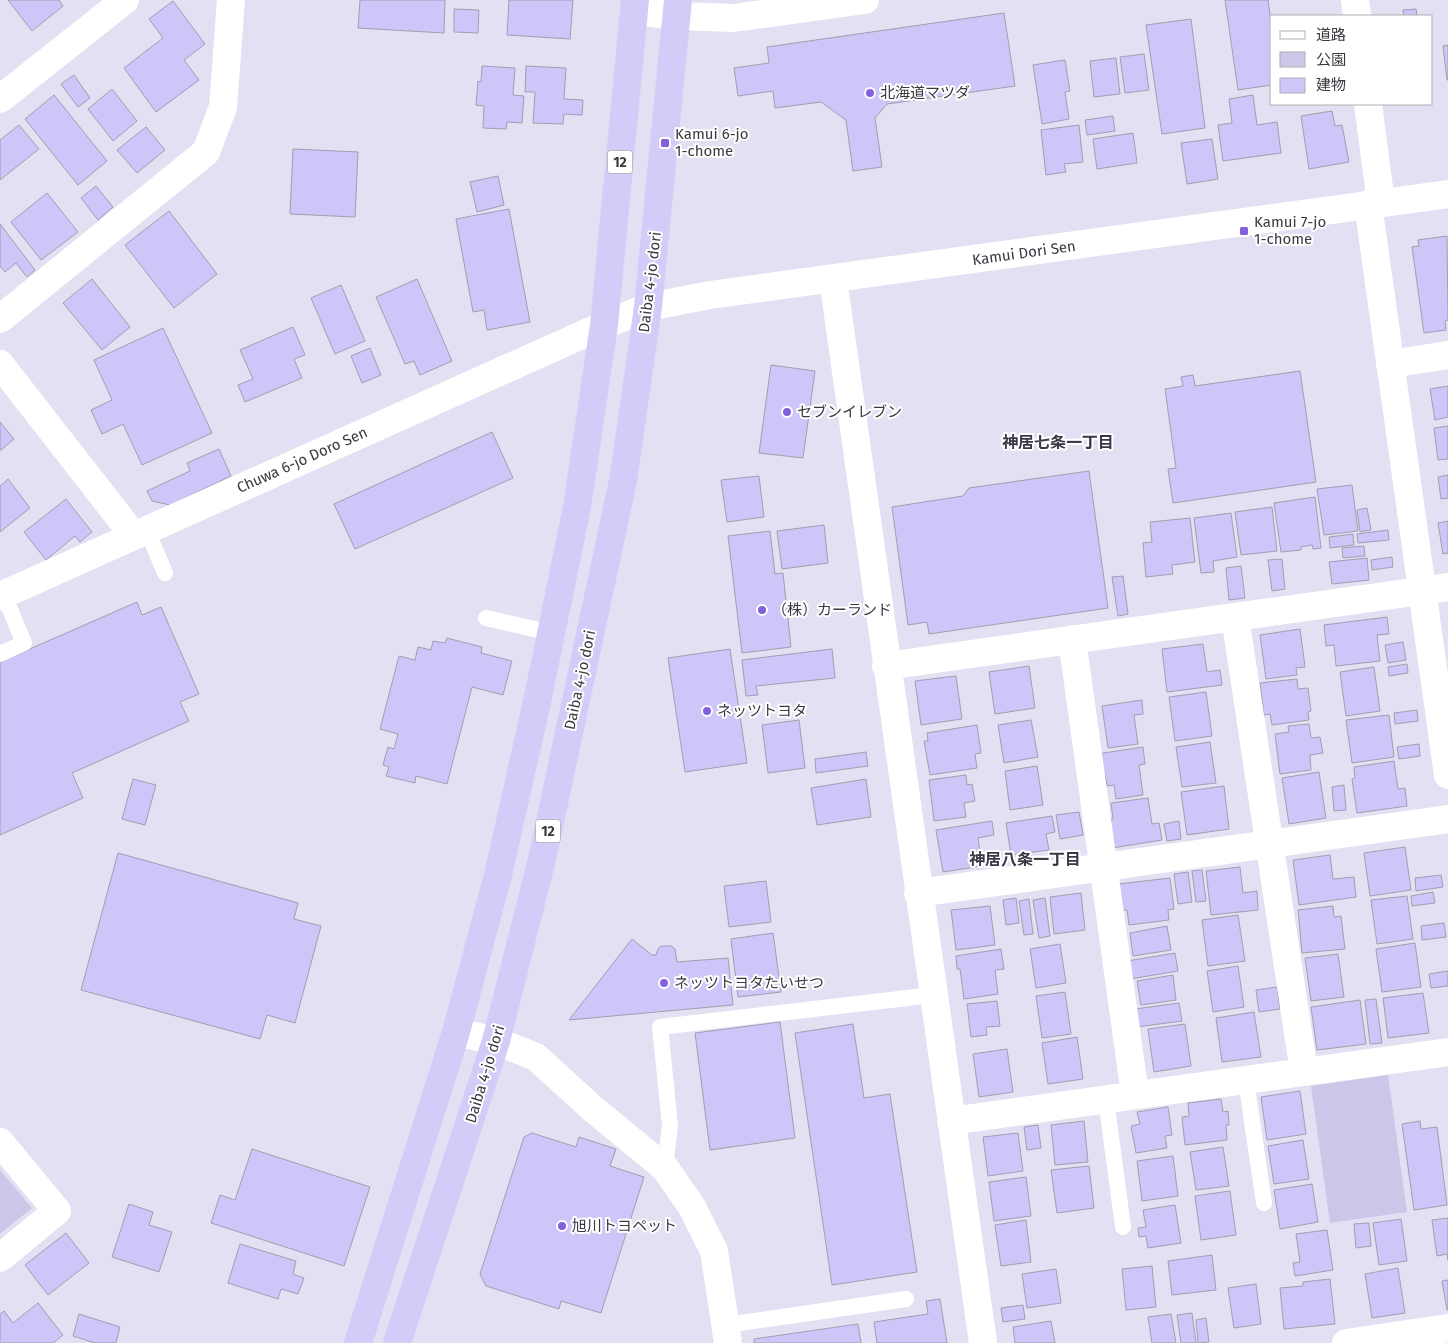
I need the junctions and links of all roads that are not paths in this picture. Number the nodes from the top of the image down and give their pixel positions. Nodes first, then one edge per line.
1 (125, 0) edge
2 (231, 0) edge
3 (866, 0) edge
4 (1355, 0) edge
5 (635, 5) edge
6 (678, 8) edge
7 (1357, 15) edge
8 (0, 99) edge
9 (1368, 105) edge
10 (1448, 194) edge
11 (1374, 204) junction
12 (833, 279) junction
13 (648, 307) junction
14 (0, 319) edge
15 (604, 325) junction
16 (1448, 355) edge
17 (0, 364) edge
18 (1390, 364) junction
19 (145, 537) junction
20 (165, 573) dead end
21 (1435, 588) edge
22 (5, 600) edge
23 (1235, 616) junction
24 (486, 618) dead end
25 (551, 633) junction
26 (1072, 639) junction
27 (0, 654) edge
28 (886, 666) junction
29 (1448, 775) edge
30 (1448, 819) edge
31 (1269, 844) junction
32 (1105, 867) junction
33 (918, 893) junction
34 (933, 995) junction
35 (456, 1032) junction
36 (496, 1041) junction
37 (1448, 1052) edge
38 (1304, 1072) junction
39 (1246, 1080) junction
40 (1135, 1095) junction
41 (1106, 1099) junction
42 (951, 1121) junction
43 (0, 1142) edge
44 (665, 1168) junction
45 (1264, 1203) dead end
46 (1123, 1227) dead end
47 (0, 1258) edge
48 (906, 1299) dead end
49 (1448, 1328) edge
50 (727, 1334) edge
51 (358, 1343) edge
52 (398, 1343) edge
53 (982, 1343) edge
54 (1346, 1343) edge

1 - 8 street
2 - 14 street
3 - 6 street
4 - 7 street
5 - 6 street
5 - 15 highway, 12
6 - 13 highway, Daiba 4-jo dori / 12
9 - 11 street
10 - 11 street, Kamui Dori Sen
11 - 12 street, Kamui Dori Sen
11 - 18 street
12 - 13 street, Kamui Dori Sen
12 - 28 street
13 - 15 street, Kamui Dori Sen
13 - 36 highway, Daiba 4-jo dori / 12
15 - 19 street, Chuwa 6-jo Doro Sen
15 - 25 highway, 12
16 - 18 street
17 - 19 street
18 - 21 street
19 - 20 lane
19 - 22 street, Chuwa 6-jo Doro Sen
21 - 23 street
21 - 29 street
22 - 27 lane
23 - 26 street
23 - 31 street
24 - 25 lane
25 - 35 highway, 12
26 - 28 street
26 - 32 street
28 - 33 street
30 - 31 street
31 - 32 street
31 - 38 street
32 - 33 street
32 - 40 street
33 - 34 street
34 - 42 street
34 - 44 lane
35 - 36 street
35 - 51 highway, 12
36 - 44 street
36 - 52 highway, Daiba 4-jo dori / 12
37 - 38 street
38 - 39 street
39 - 40 street
39 - 45 lane
40 - 41 street
41 - 42 street
41 - 46 lane
42 - 53 street
43 - 47 street
44 - 50 street
48 - 50 lane
49 - 54 street

